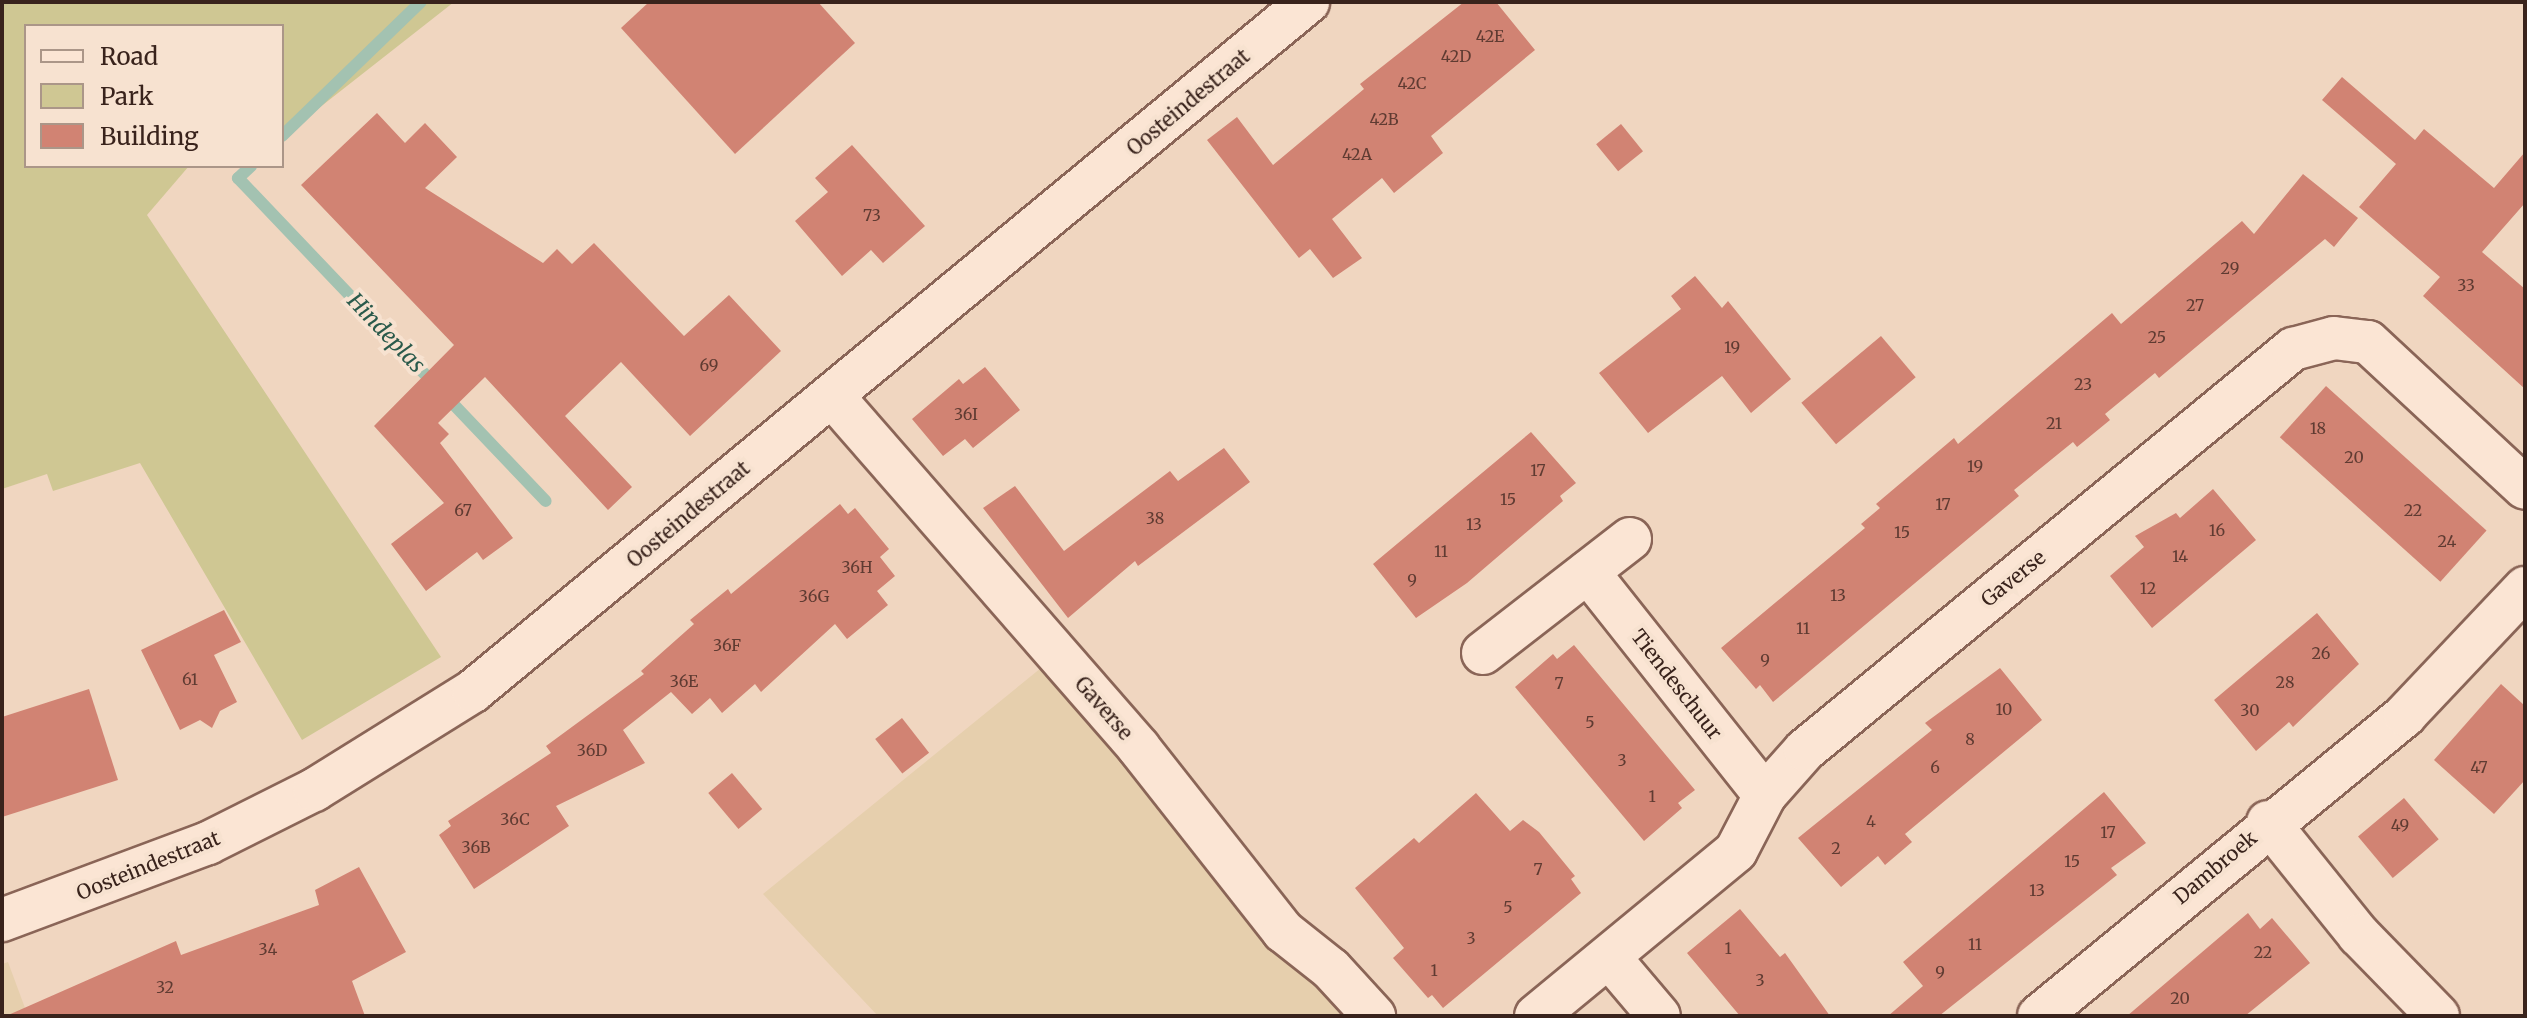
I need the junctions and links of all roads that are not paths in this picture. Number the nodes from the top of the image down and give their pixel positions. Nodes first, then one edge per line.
1 (1308, 2) edge
2 (834, 398) junction
3 (2525, 488) edge
4 (1630, 539) dead end
5 (1588, 572) junction
6 (2525, 588) edge
7 (1483, 653) dead end
8 (1765, 795) junction
9 (2268, 822) junction
10 (2, 920) edge
11 (1609, 957) junction
12 (1374, 1016) edge
13 (1536, 1016) edge
14 (1659, 1016) edge
15 (2039, 1016) edge
16 (2438, 1016) edge

1 - 2 street, Oosteindestraat
2 - 10 street, Oosteindestraat
2 - 12 street, Gaverse
3 - 8 street, Gaverse
4 - 5 street
5 - 7 street
5 - 8 street, Tiendeschuur
6 - 9 street
8 - 11 street, Gaverse
9 - 15 street, Dambroek
9 - 16 street, Dambroek
11 - 13 street, Gaverse
11 - 14 street

